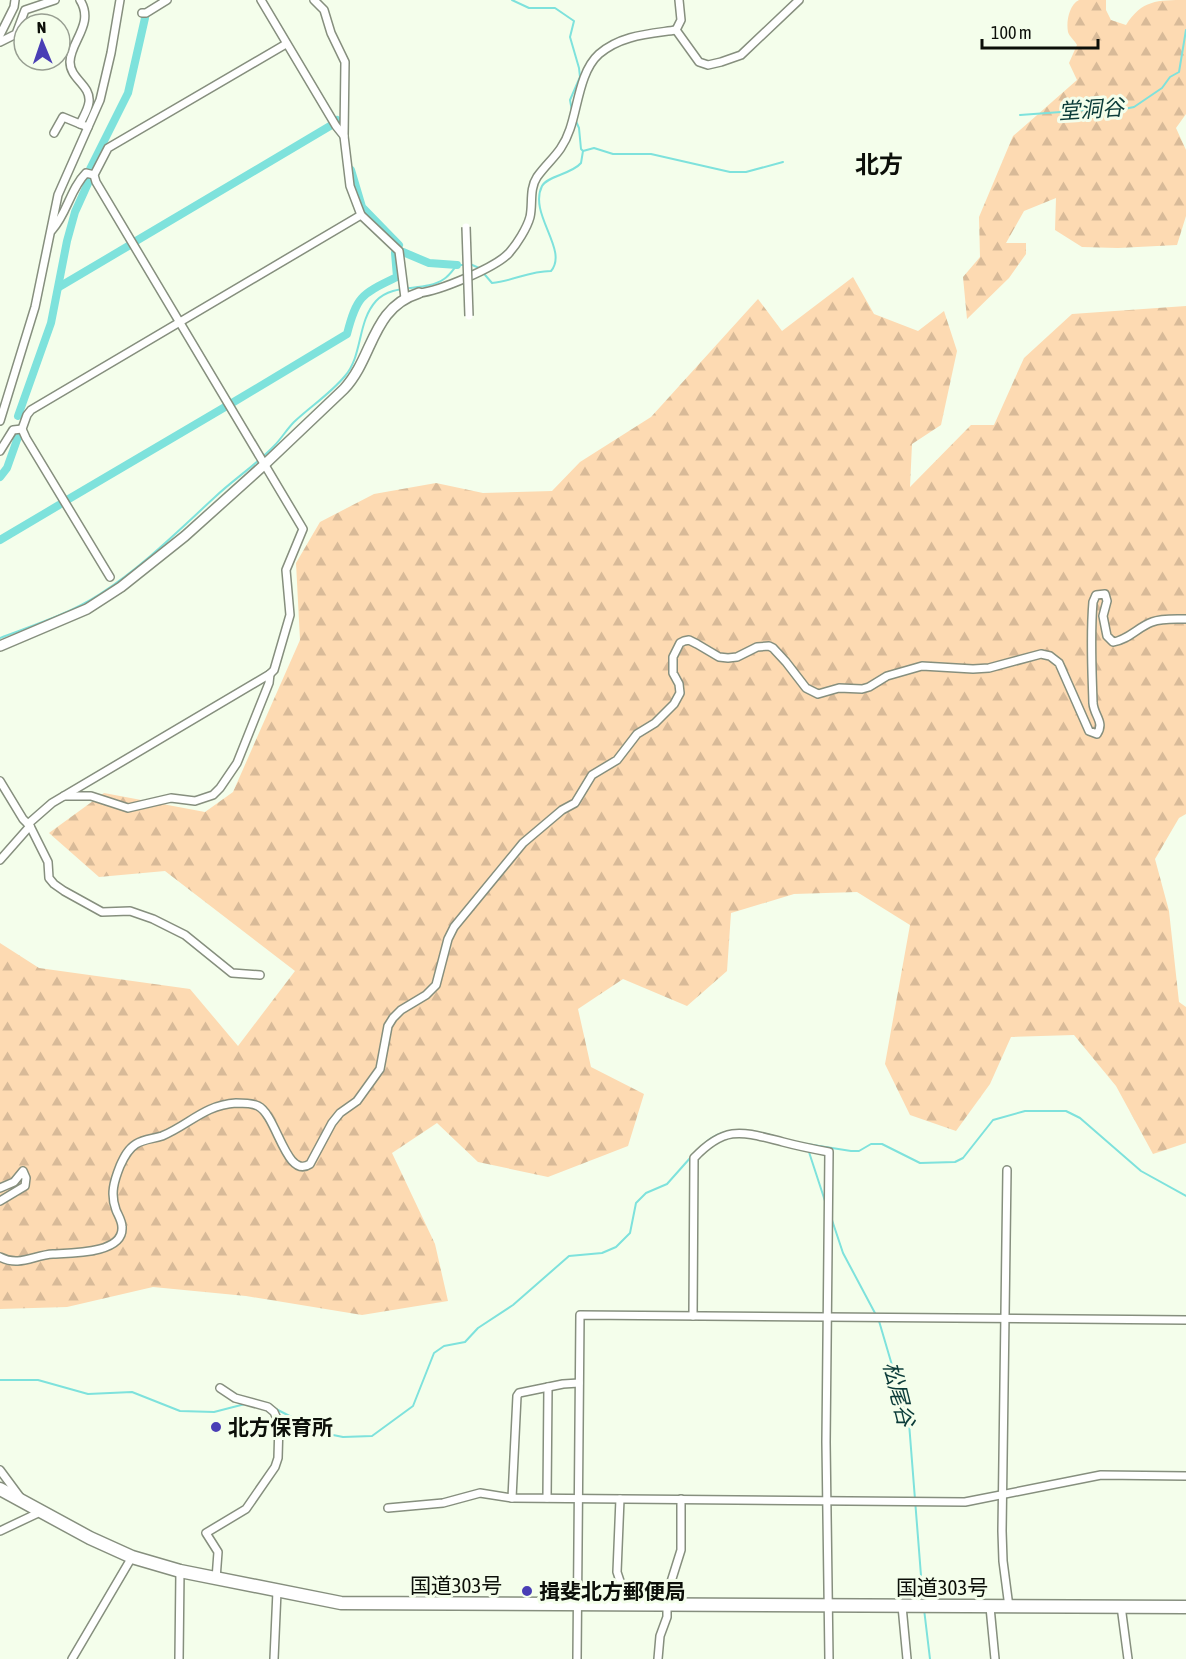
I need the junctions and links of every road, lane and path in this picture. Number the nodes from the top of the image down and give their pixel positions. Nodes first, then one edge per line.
1 (15, 0) edge
2 (55, 0) edge
3 (80, 0) edge
4 (120, 0) edge
5 (167, 0) edge
6 (261, 0) edge
7 (314, 0) edge
8 (679, 0) edge
9 (799, 0) edge
10 (142, 13) dead end
11 (676, 30) junction
12 (0, 35) edge
13 (0, 42) edge
14 (286, 44) junction
15 (80, 124) junction
16 (88, 127) junction
17 (54, 133) dead end
18 (344, 136) junction
19 (94, 175) junction
20 (361, 215) junction
21 (466, 227) dead end
22 (51, 231) junction
23 (419, 293) joint
24 (405, 298) junction
25 (468, 316) dead end
26 (180, 323) junction
27 (0, 421) edge
28 (22, 429) junction
29 (0, 451) edge
30 (264, 465) junction
31 (110, 577) dead end
32 (1186, 619) edge
33 (0, 646) edge
34 (270, 674) junction
35 (0, 781) edge
36 (64, 796) junction
37 (29, 825) junction
38 (0, 860) edge
39 (260, 975) dead end
40 (1008, 1170) dead end
41 (0, 1188) edge
42 (0, 1201) edge
43 (0, 1257) edge
44 (693, 1316) junction
45 (828, 1317) junction
46 (1005, 1318) junction
47 (1186, 1320) edge
48 (579, 1383) junction
49 (548, 1387) junction
50 (220, 1388) dead end
51 (0, 1470) edge
52 (1186, 1476) edge
53 (0, 1489) edge
54 (1003, 1496) junction
55 (512, 1498) junction
56 (547, 1498) junction
57 (578, 1498) junction
58 (620, 1499) junction
59 (681, 1499) junction
60 (22, 1500) junction
61 (826, 1501) junction
62 (388, 1508) dead end
63 (40, 1510) junction
64 (0, 1531) edge
65 (132, 1557) junction
66 (180, 1571) junction
67 (216, 1579) junction
68 (276, 1591) junction
69 (576, 1605) junction
70 (627, 1605) junction
71 (669, 1605) junction
72 (828, 1606) junction
73 (902, 1606) junction
74 (1121, 1606) junction
75 (990, 1607) junction
76 (1009, 1607) junction
77 (1186, 1607) edge
78 (72, 1659) edge
79 (179, 1659) edge
80 (274, 1659) edge
81 (577, 1659) edge
82 (658, 1659) edge
83 (829, 1659) edge
84 (907, 1659) edge
85 (995, 1659) edge
86 (1128, 1659) edge

1 - 12 street
2 - 13 street
3 - 15 street
4 - 16 street
5 - 10 street
6 - 14 street
7 - 18 street
8 - 11 street
9 - 11 street
11 - 23 street
14 - 18 street
14 - 19 street
15 - 16 street
15 - 17 street
16 - 22 street
18 - 20 street
19 - 22 street
19 - 26 street
20 - 24 street
20 - 26 street
21 - 25 street, bridge
22 - 27 street
23 - 24 street
24 - 30 street
26 - 28 street
26 - 30 street
28 - 29 street
28 - 31 street
30 - 33 street
30 - 34 street
32 - 43 street
34 - 36 street
34 - 36 street
35 - 37 street
36 - 37 street
37 - 38 street
37 - 39 street
40 - 46 street
41 - 42 street
44 - 45 street
44 - 45 street
44 - 48 street
45 - 46 street
45 - 61 street
46 - 47 street
46 - 54 street
48 - 49 street
48 - 57 street
49 - 55 street
49 - 56 street
50 - 67 street
51 - 60 street
52 - 54 street
53 - 60 highway, 国道303号
54 - 61 street
54 - 76 street
55 - 56 street
55 - 62 street
56 - 57 street
57 - 58 street
57 - 69 street
58 - 59 street
58 - 70 street
59 - 61 street
59 - 71 street
60 - 63 highway, 国道303号
61 - 72 street
63 - 64 street
63 - 65 highway, 国道303号
65 - 66 highway, 国道303号
65 - 78 street
66 - 67 highway, 国道303号
66 - 79 street
67 - 68 highway, 国道303号
68 - 69 highway, 国道303号
68 - 80 street
69 - 70 highway, 国道303号
69 - 81 street
70 - 71 highway, 国道303号
71 - 72 highway, 国道303号
71 - 82 street
72 - 73 highway, 国道303号
72 - 83 street
73 - 75 highway, 国道303号
73 - 84 street
74 - 76 highway, 国道303号
74 - 77 highway, 国道303号
74 - 86 street
75 - 76 highway, 国道303号
75 - 85 street

